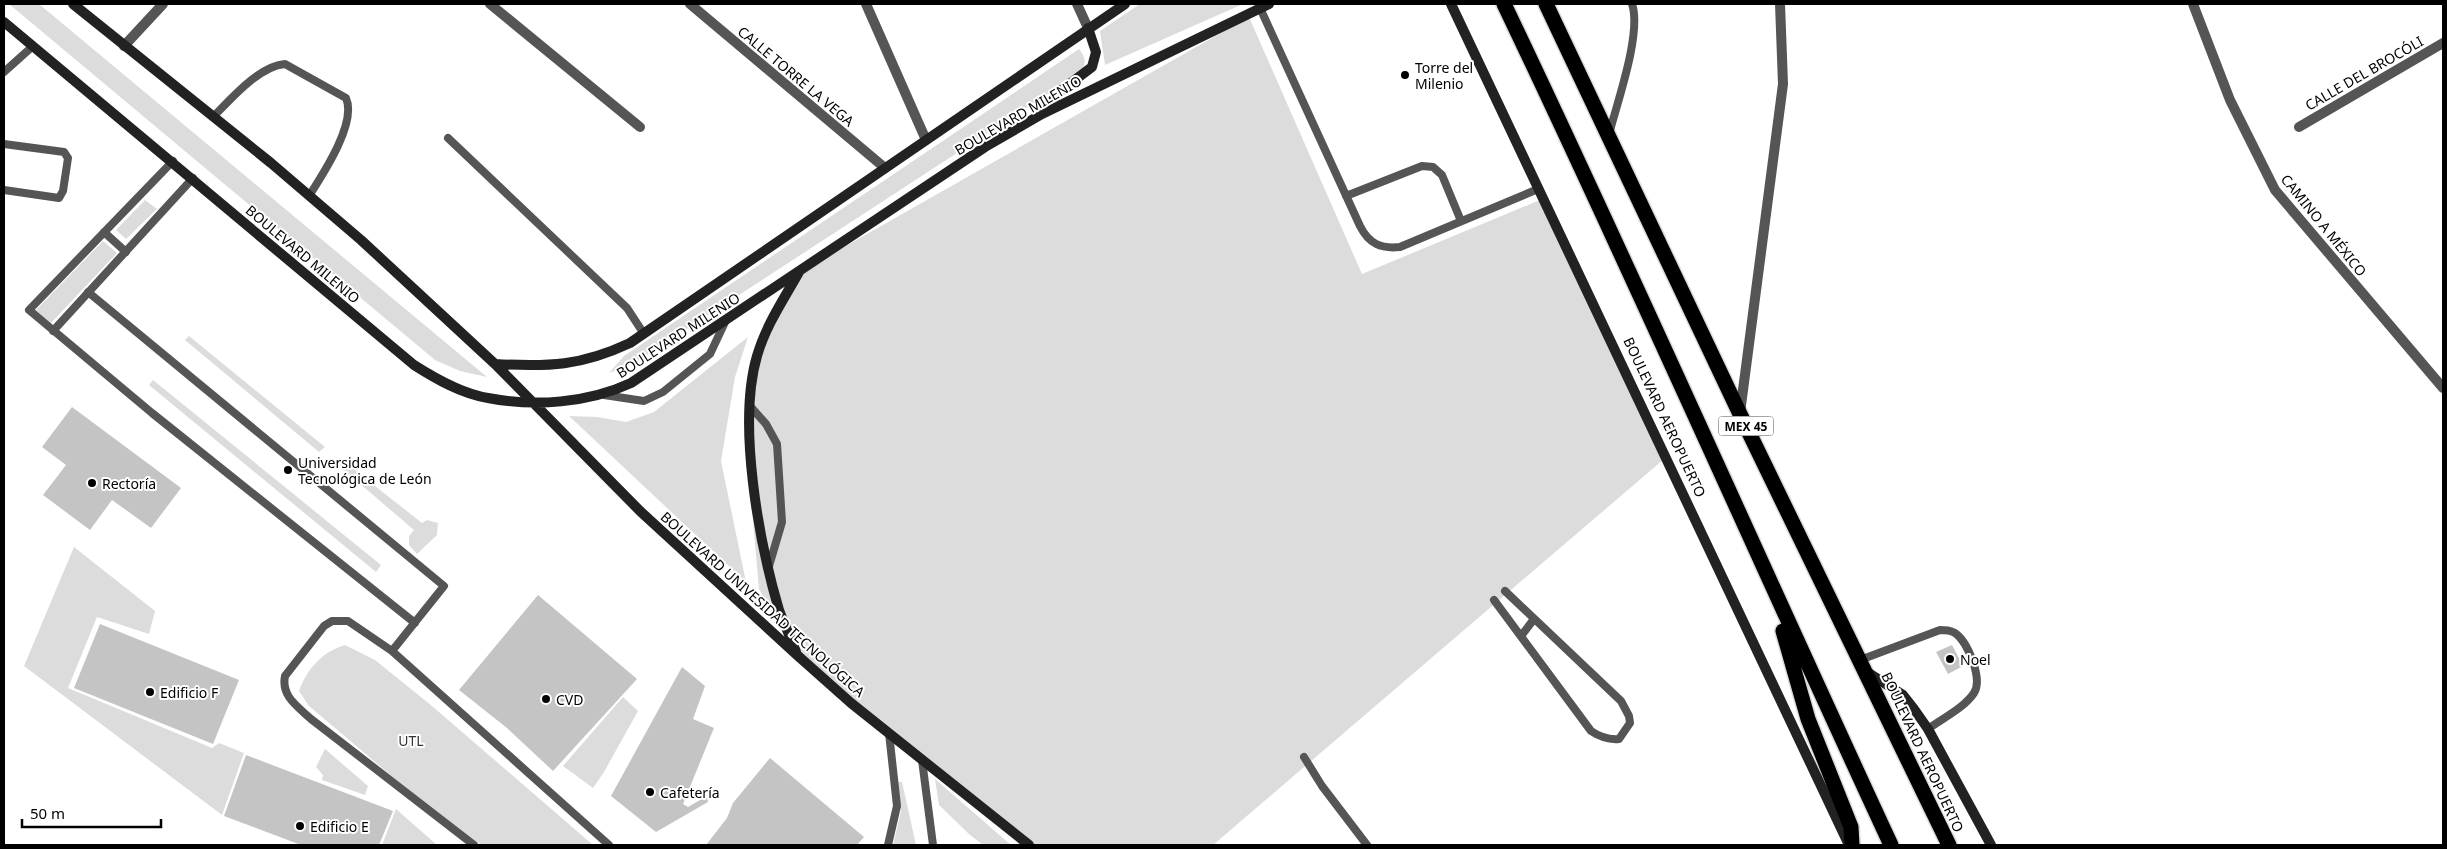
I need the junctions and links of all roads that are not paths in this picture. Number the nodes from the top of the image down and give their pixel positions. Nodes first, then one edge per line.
1 (73, 4) edge
2 (163, 4) edge
3 (490, 4) edge
4 (690, 4) edge
5 (866, 4) edge
6 (1077, 4) edge
7 (1125, 4) edge
8 (1450, 4) edge
9 (1504, 4) edge
10 (1546, 4) edge
11 (1632, 4) edge
12 (1780, 4) edge
13 (2193, 4) edge
14 (1264, 6) edge
15 (4, 22) edge
16 (1088, 28) junction
17 (2443, 42) edge
18 (33, 46) junction
19 (124, 46) junction
20 (4, 72) edge
21 (1042, 114) junction
22 (213, 117) junction
23 (640, 127) dead end
24 (2299, 127) dead end
25 (1608, 136) junction
26 (448, 138) dead end
27 (926, 140) junction
28 (4, 144) edge
29 (173, 162) junction
30 (885, 168) junction
31 (193, 178) junction
32 (1538, 189) junction
33 (4, 190) edge
34 (309, 196) junction
35 (1346, 196) junction
36 (1461, 221) junction
37 (104, 232) junction
38 (126, 252) junction
39 (801, 268) junction
40 (88, 292) junction
41 (726, 320) junction
42 (54, 331) junction
43 (644, 334) junction
44 (495, 364) junction
45 (2443, 388) edge
46 (604, 395) junction
47 (533, 402) junction
48 (750, 406) junction
49 (1740, 414) junction
50 (769, 566) junction
51 (1770, 584) junction
52 (1504, 591) dead end
53 (1494, 600) dead end
54 (1534, 619) junction
55 (415, 623) junction
56 (1521, 636) junction
57 (392, 651) junction
58 (798, 656) junction
59 (1864, 666) junction
60 (1928, 729) junction
61 (889, 733) junction
62 (1304, 757) dead end
63 (922, 760) junction
64 (474, 845) edge
65 (608, 845) edge
66 (888, 845) edge
67 (933, 845) edge
68 (1029, 845) edge
69 (1368, 845) edge
70 (1850, 845) edge
71 (1891, 845) edge
72 (1949, 845) edge
73 (1991, 845) edge

1 - 19 street
2 - 19 street
3 - 23 street
4 - 30 street, CALLE TORRE LA VEGA
5 - 27 street
6 - 16 street
7 - 16 street, BOULEVARD MILENIO
8 - 32 street, BOULEVARD AEROPUERTO
9 - 51 highway, BOULEVARD AEROPUERTO / MEX 45
10 - 25 highway, BOULEVARD AEROPUERTO / MEX 45
11 - 25 lane
12 - 49 street
13 - 45 street, CAMINO A MÉXICO
14 - 21 street, BOULEVARD MILENIO
14 - 35 lane
15 - 18 street, BOULEVARD MILENIO
16 - 21 street
16 - 27 street, BOULEVARD MILENIO
17 - 24 street, CALLE DEL BROCÓLI
18 - 20 lane
18 - 29 street, BOULEVARD MILENIO
19 - 22 street
21 - 39 street, BOULEVARD MILENIO
22 - 34 street
22 - 34 lane
25 - 49 highway, BOULEVARD AEROPUERTO / MEX 45
26 - 43 lane
27 - 30 street, BOULEVARD MILENIO
28 - 33 lane
29 - 31 street, BOULEVARD MILENIO
29 - 37 lane
30 - 43 street, BOULEVARD MILENIO
31 - 38 lane
31 - 47 street, BOULEVARD MILENIO
32 - 36 lane
32 - 70 street, BOULEVARD AEROPUERTO
34 - 44 street
35 - 36 lane
35 - 36 lane
37 - 38 lane
37 - 42 lane
38 - 40 lane
39 - 41 street, BOULEVARD MILENIO
39 - 48 street
40 - 42 lane
40 - 55 lane
41 - 46 street, BOULEVARD MILENIO
41 - 46 lane
42 - 55 lane
43 - 44 street, BOULEVARD MILENIO
44 - 47 street, BOULEVARD UNIVESIDAD TECNOLÓGICA
46 - 47 street, BOULEVARD MILENIO
47 - 58 street, BOULEVARD UNIVESIDAD TECNOLÓGICA
48 - 50 street
48 - 50 lane
49 - 59 highway, BOULEVARD AEROPUERTO / MEX 45
50 - 58 street
51 - 70 highway
51 - 71 highway, BOULEVARD AEROPUERTO / MEX 45
52 - 54 lane
53 - 56 lane
54 - 56 lane
54 - 56 lane
55 - 57 lane
57 - 64 lane
57 - 65 lane
58 - 61 street, BOULEVARD UNIVESIDAD TECNOLÓGICA
59 - 60 street, BOULEVARD AEROPUERTO
59 - 60 lane
59 - 72 highway, BOULEVARD AEROPUERTO / MEX 45
60 - 73 street, BOULEVARD AEROPUERTO
61 - 63 street, BOULEVARD UNIVESIDAD TECNOLÓGICA
61 - 66 lane
62 - 69 lane
63 - 67 lane
63 - 68 street, BOULEVARD UNIVESIDAD TECNOLÓGICA

